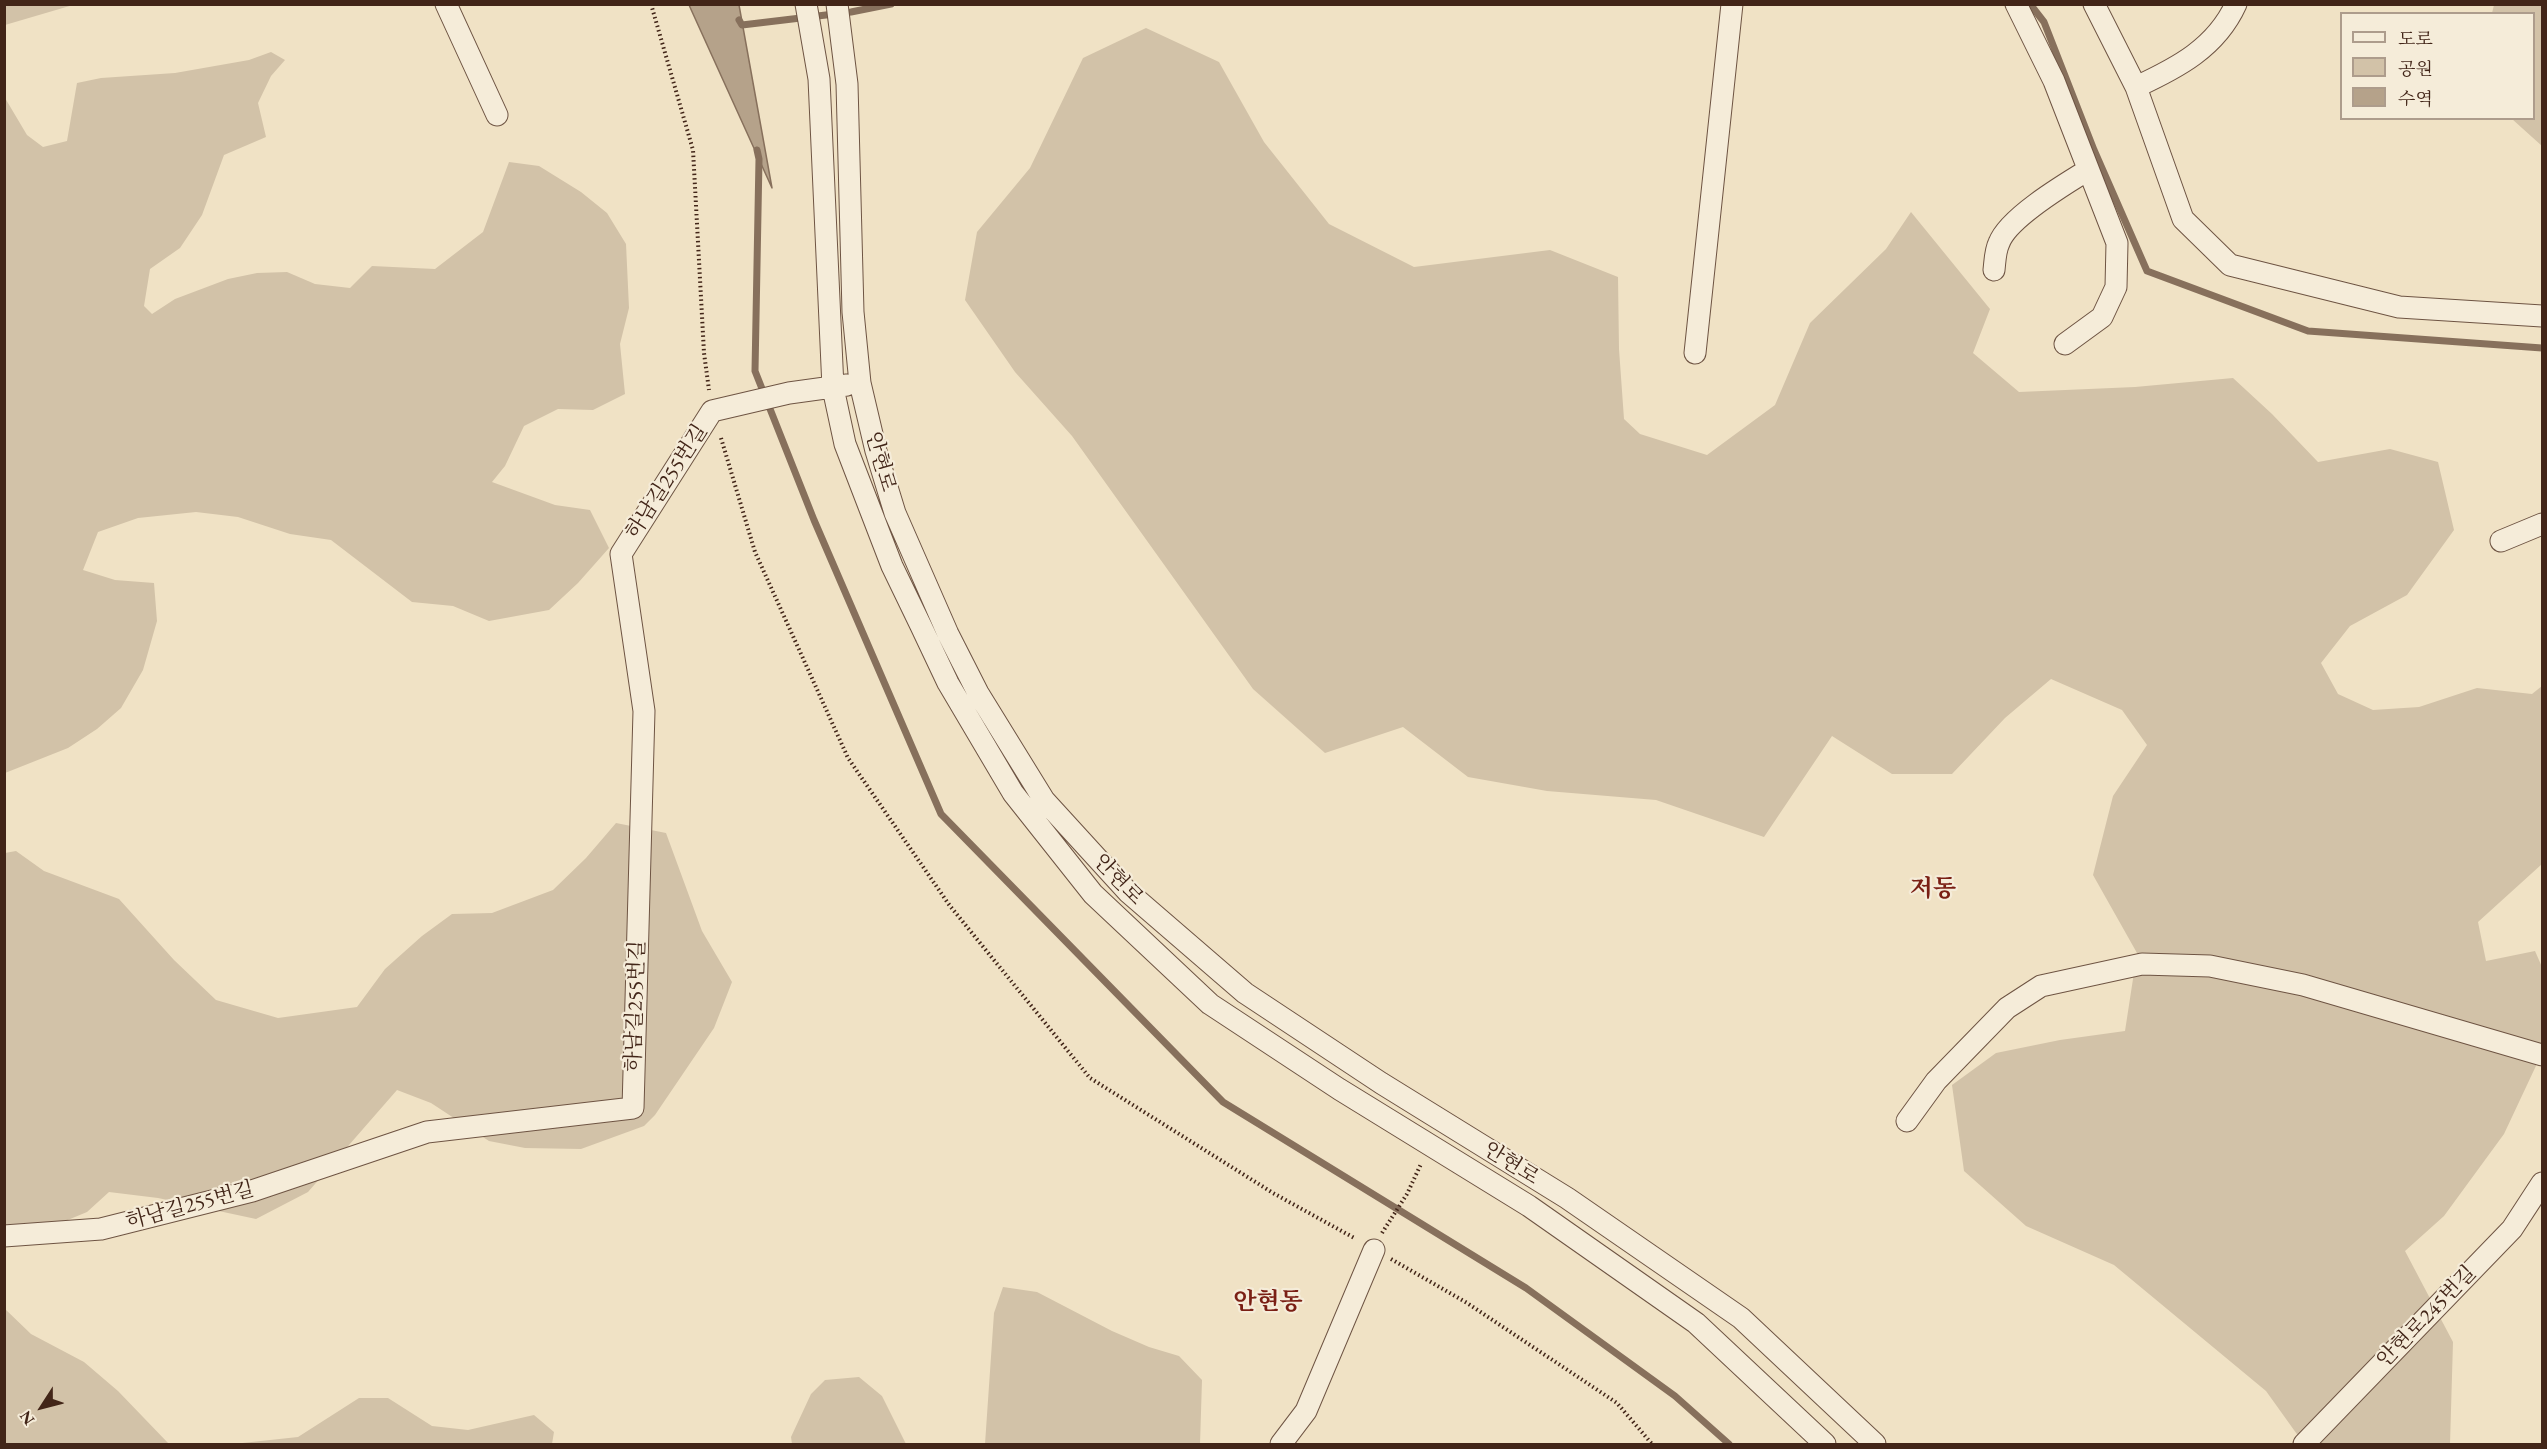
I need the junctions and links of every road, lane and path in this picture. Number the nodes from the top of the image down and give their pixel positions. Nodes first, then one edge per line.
1 (446, 4) edge
2 (806, 4) edge
3 (837, 4) edge
4 (1732, 4) edge
5 (2016, 4) edge
6 (2094, 4) edge
7 (2236, 4) edge
8 (2136, 87) junction
9 (497, 115) dead end
10 (2088, 170) junction
11 (1994, 270) dead end
12 (2542, 316) edge
13 (2065, 344) dead end
14 (1695, 353) dead end
15 (860, 383) junction
16 (833, 388) junction
17 (2542, 524) edge
18 (2501, 541) dead end
19 (2542, 1055) edge
20 (1907, 1121) dead end
21 (1431, 1146) junction
22 (2542, 1183) edge
23 (4, 1236) edge
24 (1375, 1246) joint
25 (1281, 1444) edge
26 (1825, 1444) edge
27 (1875, 1444) edge
28 (2304, 1444) edge

1 - 9 street
2 - 16 street, 안현로
3 - 15 street, 안현로
4 - 14 street
5 - 10 street
6 - 8 street
7 - 8 street
8 - 12 street
10 - 11 street
10 - 13 street
15 - 16 street, 하남길255번길
15 - 27 street, 안현로
16 - 21 street, 안현로
16 - 23 street, 하남길255번길
17 - 18 street
19 - 20 street
21 - 24 path
21 - 26 street, 안현로
22 - 28 street, 안현로245번길
24 - 25 street

